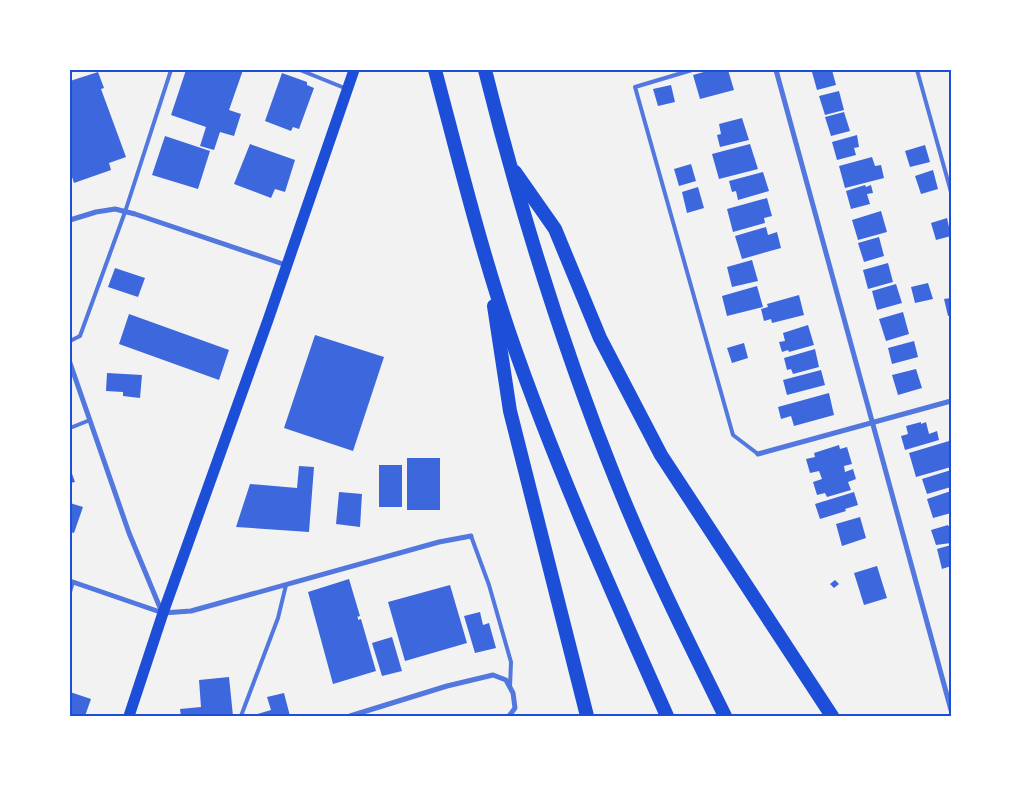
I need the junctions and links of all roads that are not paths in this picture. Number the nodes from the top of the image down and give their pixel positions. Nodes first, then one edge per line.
1 (171, 70) edge
2 (300, 70) edge
3 (354, 70) edge
4 (435, 70) edge
5 (486, 70) edge
6 (692, 70) edge
7 (776, 70) edge
8 (917, 70) edge
9 (347, 89) junction
10 (508, 162) junction
11 (951, 192) edge
12 (125, 212) junction
13 (70, 220) edge
14 (486, 261) junction
15 (286, 265) junction
16 (70, 341) edge
17 (70, 362) edge
18 (72, 372) edge
19 (951, 401) edge
20 (90, 420) junction
21 (872, 424) junction
22 (70, 428) edge
23 (758, 454) joint
24 (471, 536) joint
25 (71, 581) edge
26 (286, 585) junction
27 (70, 592) edge
28 (163, 613) junction
29 (510, 687) junction
30 (951, 710) edge
31 (129, 716) edge
32 (241, 716) edge
33 (350, 716) edge
34 (508, 716) edge
35 (588, 716) edge
36 (667, 716) edge
37 (725, 716) edge
38 (832, 716) edge

1 - 12 lane
2 - 9 lane
3 - 9 main road
4 - 14 highway
5 - 10 highway
6 - 23 lane
7 - 21 street
8 - 11 lane
9 - 15 main road
10 - 37 highway
10 - 38 highway
12 - 13 street
12 - 15 street
12 - 16 lane
14 - 35 highway
14 - 36 highway
15 - 28 main road
17 - 18 street
18 - 20 street
19 - 21 street
20 - 22 lane
20 - 28 street
21 - 23 street
21 - 30 street
24 - 26 street
24 - 29 lane
25 - 27 lane
25 - 28 street
26 - 28 street
26 - 32 lane
28 - 31 main road
29 - 33 street
29 - 34 street

